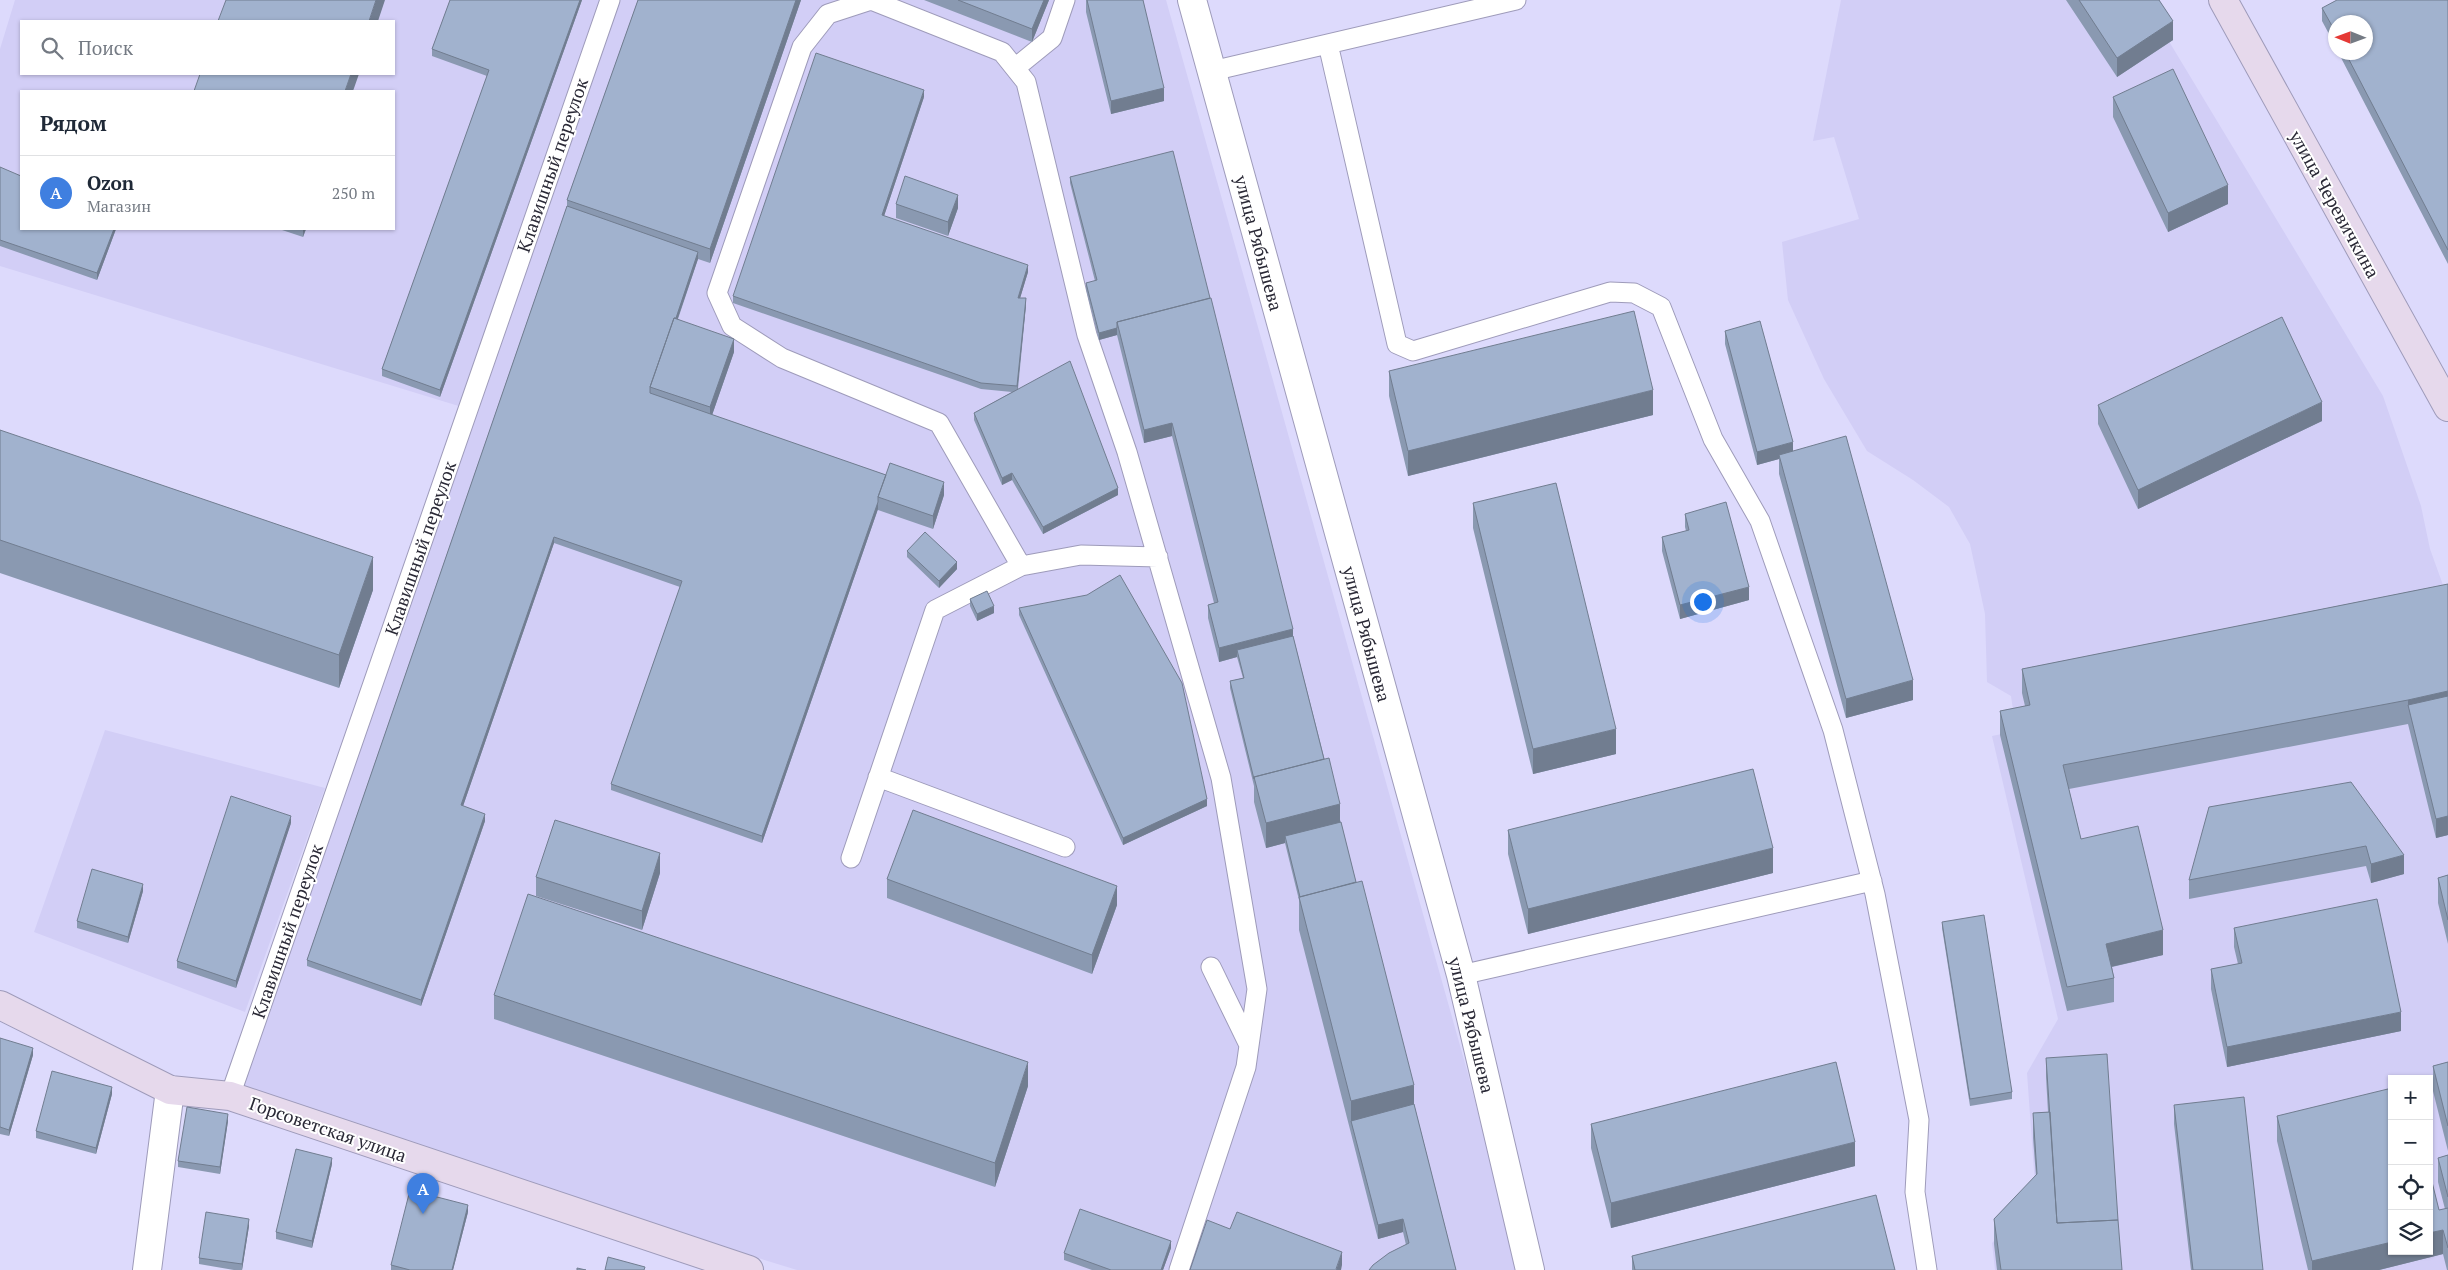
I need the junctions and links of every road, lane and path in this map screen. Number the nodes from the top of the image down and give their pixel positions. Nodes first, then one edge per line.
1 (610, 0) edge
2 (1065, 0) edge
3 (1192, 0) edge
4 (1516, 0) edge
5 (2223, 0) edge
6 (1328, 44) junction
7 (1015, 68) junction
8 (1212, 71) junction
9 (2448, 408) edge
10 (1158, 557) junction
11 (1021, 566) junction
12 (878, 777) junction
13 (1065, 847) dead end
14 (851, 858) dead end
15 (1872, 881) junction
16 (1211, 967) dead end
17 (1461, 975) junction
18 (0, 1005) edge
19 (1249, 1045) junction
20 (170, 1090) junction
21 (230, 1096) junction
22 (147, 1270) edge
23 (749, 1270) edge
24 (1179, 1270) edge
25 (1530, 1270) edge
26 (1927, 1270) edge

1 - 21 lane, Клавишный переулок
2 - 7 lane
3 - 8 street, улица Рябышева
4 - 6 lane
5 - 9 street, улица Черевичкина
6 - 8 lane
6 - 15 lane
7 - 10 lane
7 - 11 lane
8 - 17 street, улица Рябышева
10 - 11 lane
10 - 19 lane
11 - 12 lane
12 - 13 lane
12 - 14 lane
15 - 17 lane
15 - 26 lane
16 - 19 lane
17 - 25 street, улица Рябышева
18 - 20 street, Горсоветская улица
19 - 24 lane
20 - 21 street, Горсоветская улица
20 - 22 street
21 - 23 street, Горсоветская улица

